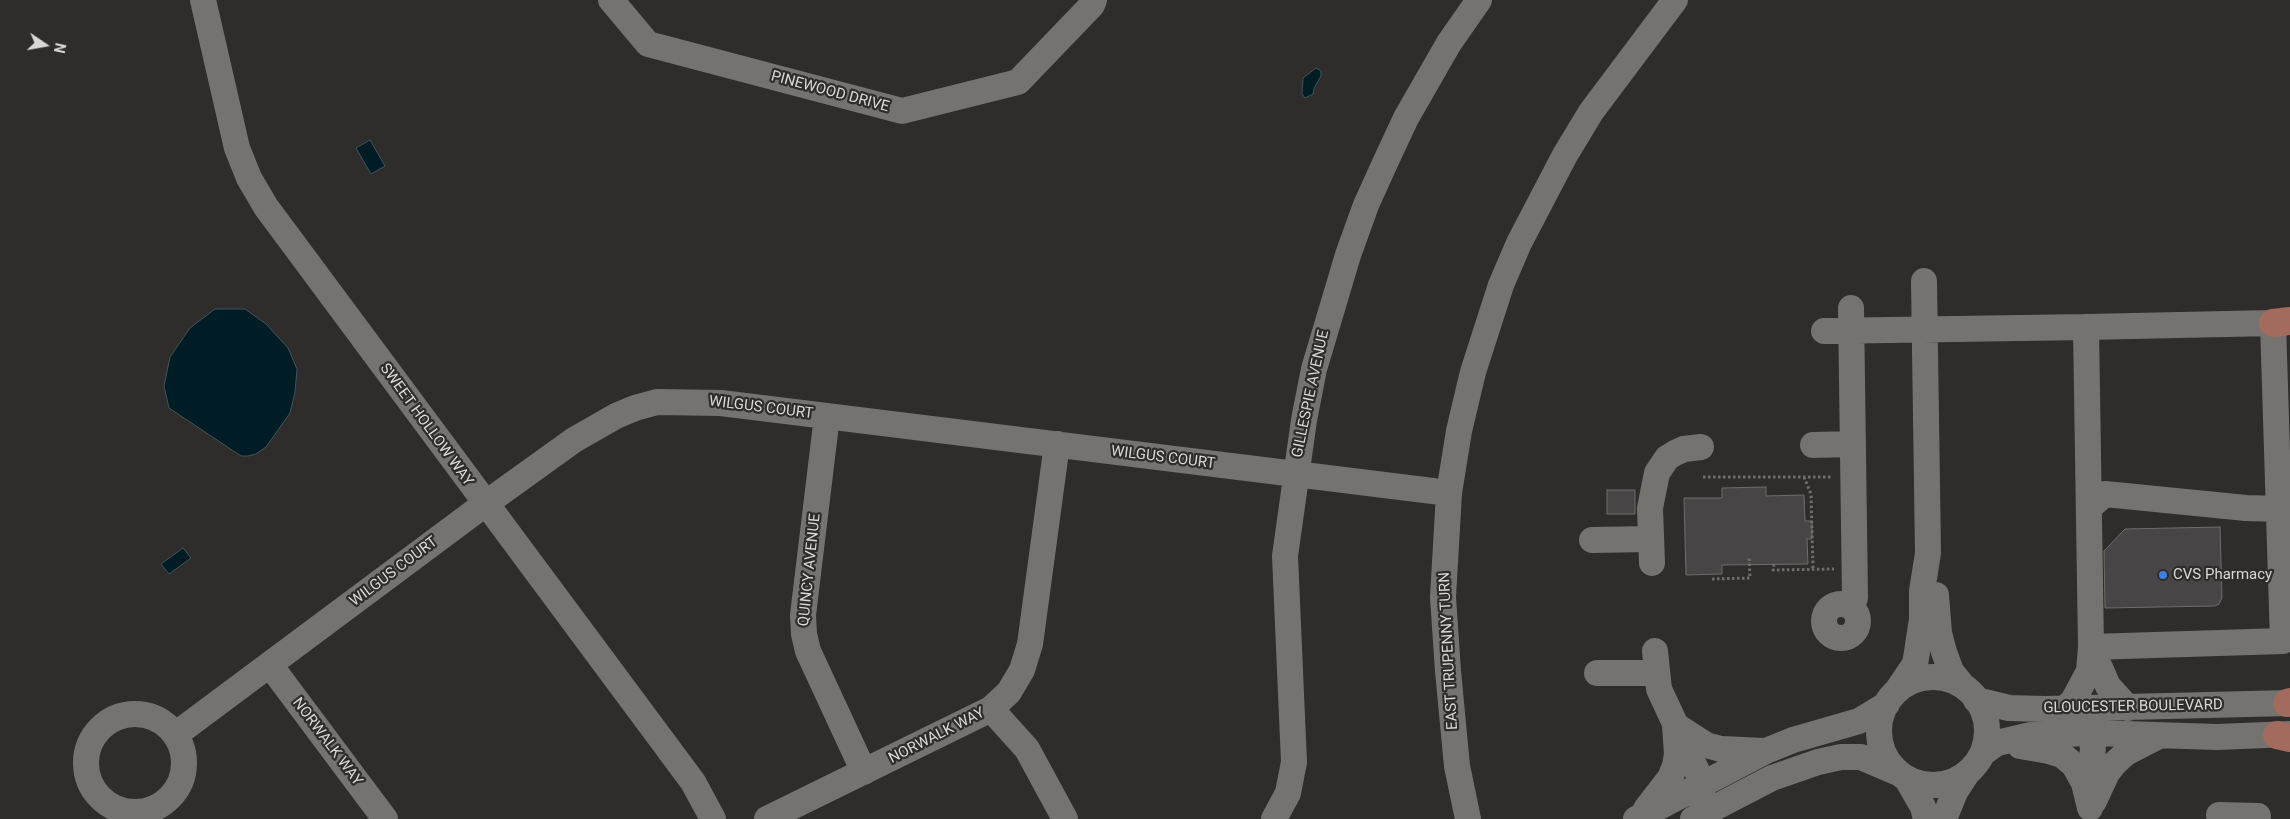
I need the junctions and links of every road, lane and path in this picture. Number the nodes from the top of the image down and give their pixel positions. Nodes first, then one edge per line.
1 (203, 0) edge
2 (611, 0) edge
3 (1094, 0) edge
4 (1479, 0) edge
5 (1675, 0) edge
6 (1924, 281) dead end
7 (1851, 319) junction
8 (2282, 322) edge
9 (2086, 326) junction
10 (1925, 329) junction
11 (1824, 331) dead end
12 (828, 416) junction
13 (1056, 444) junction
14 (1852, 444) junction
15 (1813, 445) dead end
16 (1701, 447) dead end
17 (1296, 474) junction
18 (1804, 477) junction
19 (1838, 477) dead end
20 (1703, 478) dead end
21 (1449, 493) junction
22 (485, 504) junction
23 (2090, 507) junction
24 (2279, 510) junction
25 (1592, 540) dead end
26 (1928, 552) junction
27 (1749, 556) dead end
28 (1774, 564) dead end
29 (1840, 568) dead end
30 (1813, 569) junction
31 (1712, 579) dead end
32 (1849, 605) dead end
33 (2090, 647) junction
34 (270, 665) junction
35 (1597, 673) dead end
36 (1970, 693) junction
37 (1891, 698) junction
38 (2289, 703) edge
39 (991, 708) junction
40 (2128, 708) junction
41 (2064, 709) junction
42 (2094, 721) junction
43 (1675, 725) junction
44 (175, 735) dead end
45 (2159, 736) junction
46 (2286, 736) edge
47 (1990, 748) junction
48 (1766, 751) junction
49 (864, 772) junction
50 (1966, 774) junction
51 (1902, 775) junction
52 (1703, 784) junction
53 (2098, 813) edge
54 (2212, 816) edge
55 (2258, 816) dead end
56 (1638, 818) edge
57 (385, 819) edge
58 (713, 819) edge
59 (767, 819) edge
60 (1065, 819) edge
61 (1274, 819) edge
62 (1468, 819) edge
63 (1667, 819) edge
64 (1693, 819) edge
65 (1926, 819) edge
66 (1944, 819) edge

1 - 22 street, SWEET HOLLOW WAY
2 - 3 street, PINEWOOD DRIVE
4 - 17 street, GILLESPIE AVENUE
5 - 21 street, EAST TRUPENNY TURN
6 - 10 street
7 - 10 street
7 - 11 street
7 - 14 street
8 - 9 street
8 - 24 street
9 - 10 street
9 - 23 street
10 - 26 street
12 - 13 street, WILGUS COURT
12 - 22 street, WILGUS COURT
12 - 49 street, QUINCY AVENUE
13 - 17 street, WILGUS COURT
13 - 39 street, NORWALK WAY
14 - 15 street
14 - 32 street
16 - 25 street
17 - 21 street, WILGUS COURT
17 - 61 street, GILLESPIE AVENUE
18 - 19 path
18 - 20 path
18 - 30 path
21 - 62 street, EAST TRUPENNY TURN
22 - 34 street, WILGUS COURT
22 - 58 street, SWEET HOLLOW WAY
23 - 24 street
23 - 33 street
24 - 33 street
26 - 36 street
26 - 37 street
27 - 31 path
28 - 30 path
29 - 30 path
33 - 40 street
33 - 41 street
34 - 44 street, WILGUS COURT
34 - 57 street, NORWALK WAY
35 - 43 street
36 - 37 street
36 - 41 street, GLOUCESTER BOULEVARD
36 - 47 street
37 - 48 street
37 - 51 street
38 - 40 street, GLOUCESTER BOULEVARD
39 - 49 street, NORWALK WAY
39 - 60 street
40 - 42 street, GLOUCESTER BOULEVARD
41 - 42 street, GLOUCESTER BOULEVARD
42 - 45 street, GLOUCESTER BOULEVARD
42 - 47 street, GLOUCESTER BOULEVARD
42 - 53 street
43 - 48 street
43 - 52 street
43 - 56 street
45 - 46 street, GLOUCESTER BOULEVARD
45 - 53 street
47 - 50 street
47 - 53 street
48 - 52 street
49 - 59 street, NORWALK WAY
50 - 51 street
50 - 66 street
51 - 64 street
51 - 65 street
52 - 56 street
52 - 63 street
54 - 55 street

